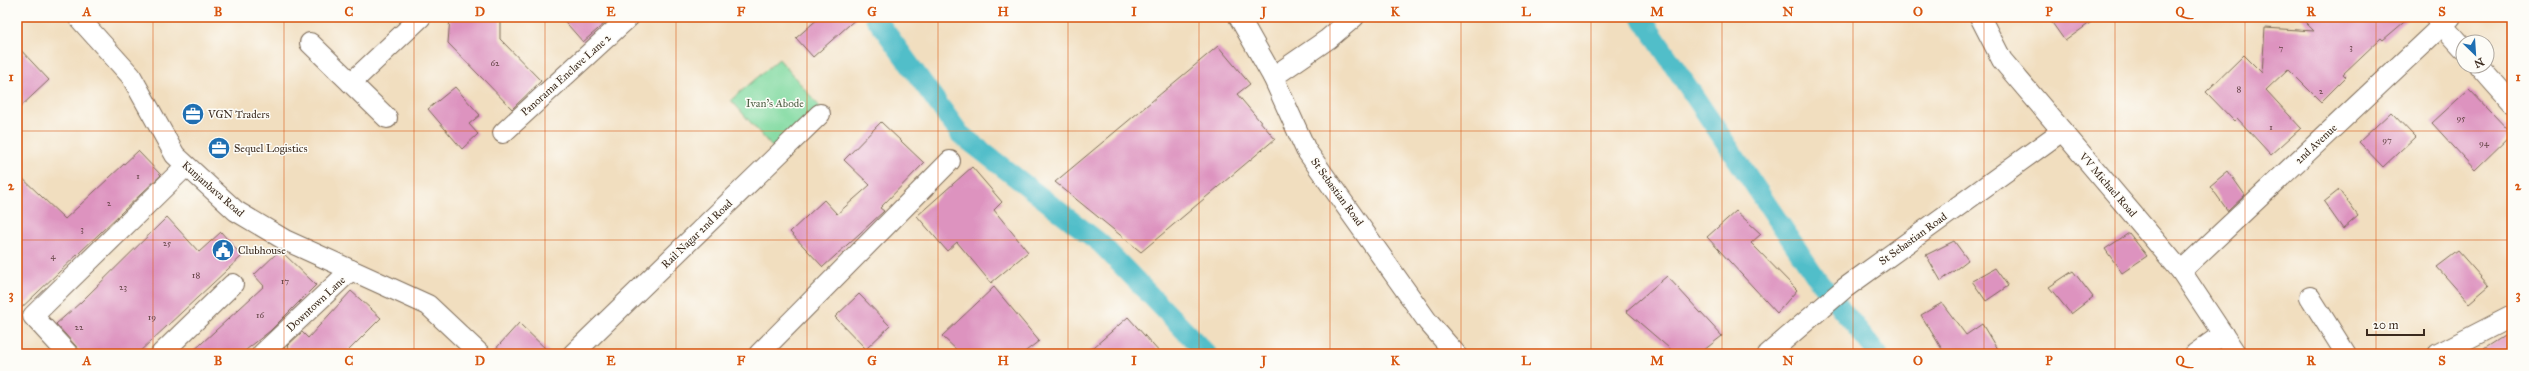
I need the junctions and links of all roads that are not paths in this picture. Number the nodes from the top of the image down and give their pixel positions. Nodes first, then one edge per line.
1 (78, 17) edge
2 (421, 17) edge
3 (629, 17) edge
4 (1240, 17) edge
5 (1354, 17) edge
6 (1980, 17) edge
7 (2443, 20) edge
8 (2455, 37) edge
9 (310, 43) dead end
10 (2486, 74) edge
11 (1273, 77) junction
12 (351, 83) junction
13 (2512, 103) edge
14 (820, 114) dead end
15 (387, 118) dead end
16 (2062, 131) junction
17 (503, 133) dead end
18 (950, 161) dead end
19 (186, 166) junction
20 (351, 270) junction
21 (2181, 270) junction
22 (233, 284) dead end
23 (2310, 297) dead end
24 (2512, 316) edge
25 (2223, 334) junction
26 (68, 354) edge
27 (161, 354) edge
28 (262, 354) edge
29 (480, 354) edge
30 (574, 354) edge
31 (759, 354) edge
32 (1456, 354) edge
33 (1768, 354) edge
34 (2195, 354) edge
35 (2236, 354) edge
36 (2346, 354) edge
37 (2438, 354) edge

1 - 19 street, Kunjanbava Road
2 - 12 street
3 - 17 street, Panorama Enclave Lane 2
4 - 11 street, St Sebastian Road
5 - 11 street
6 - 16 street, VV Michael Road
7 - 8 street
7 - 21 street, 2nd Avenue
9 - 12 street
10 - 13 street
11 - 32 street, St Sebastian Road
12 - 15 street
14 - 30 street, Rail Nagar 2nd Road
16 - 21 street, VV Michael Road
16 - 33 street, St Sebastian Road
18 - 31 street
19 - 20 street, Kunjanbava Road
19 - 26 street
20 - 28 street, Downtown Lane
20 - 29 street, Kunjanbava Road
21 - 25 street, VV Michael Road
22 - 27 street
23 - 36 street
24 - 37 street
25 - 34 street
25 - 35 street, VV Michael Road

